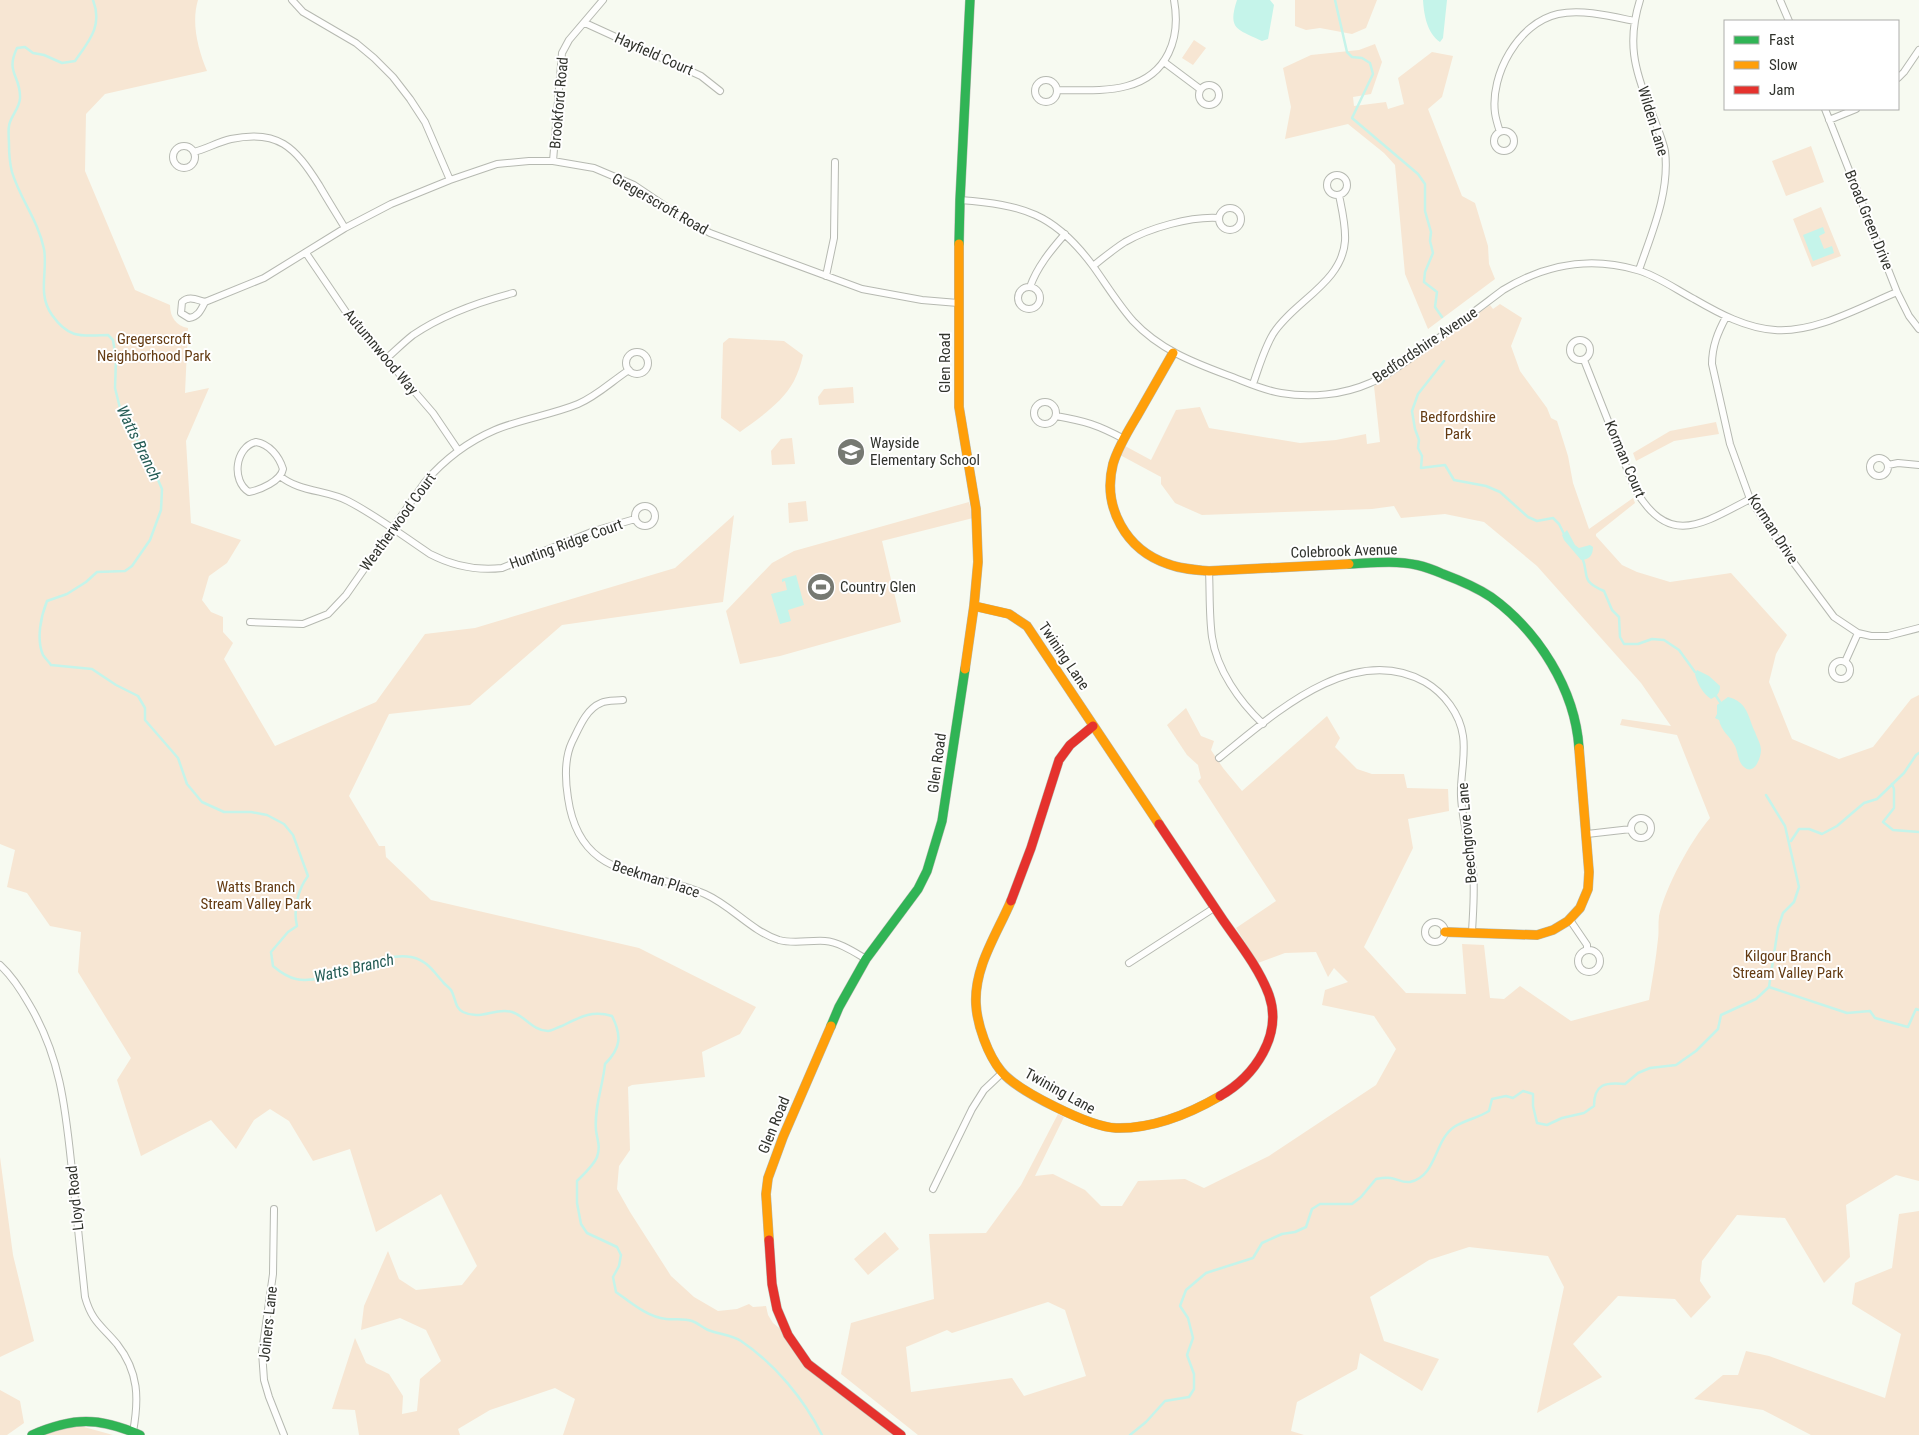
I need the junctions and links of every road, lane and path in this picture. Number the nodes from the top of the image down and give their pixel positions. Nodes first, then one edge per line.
1 (292, 0) edge
2 (603, 0) edge
3 (970, 0) edge
4 (1174, 0) edge
5 (1640, 0) edge
6 (1780, 0) edge
7 (1789, 20) edge
8 (1634, 21) junction
9 (585, 23) junction
10 (1919, 50) edge
11 (1917, 58) edge
12 (1164, 62) junction
13 (1899, 77) edge
14 (1200, 89) dead end
15 (1057, 90) dead end
16 (720, 91) dead end
17 (1825, 110) edge
18 (1854, 110) edge
19 (1829, 120) junction
20 (1500, 132) dead end
21 (194, 152) dead end
22 (553, 161) junction
23 (835, 162) dead end
24 (450, 180) junction
25 (1339, 195) dead end
26 (960, 200) junction
27 (1219, 218) dead end
28 (345, 228) junction
29 (1065, 234) junction
30 (306, 253) junction
31 (1093, 266) junction
32 (1639, 270) junction
33 (826, 276) junction
34 (1030, 288) dead end
35 (1898, 292) junction
36 (512, 293) dead end
37 (205, 302) dead end
38 (958, 303) junction
39 (1726, 317) junction
40 (1919, 328) edge
41 (1173, 353) junction
42 (387, 358) junction
43 (1584, 360) dead end
44 (629, 370) dead end
45 (1253, 384) junction
46 (1056, 416) dead end
47 (1124, 439) junction
48 (458, 450) junction
49 (1888, 465) dead end
50 (1919, 465) edge
51 (280, 476) junction
52 (1750, 499) junction
53 (635, 519) dead end
54 (392, 528) junction
55 (1209, 571) junction
56 (974, 606) junction
57 (250, 622) dead end
58 (1919, 628) edge
59 (1858, 632) junction
60 (1845, 662) dead end
61 (623, 700) dead end
62 (1262, 724) junction
63 (1093, 726) junction
64 (1219, 758) dead end
65 (1631, 829) dead end
66 (1587, 834) junction
67 (1214, 908) junction
68 (1570, 920) junction
69 (1445, 932) dead end
70 (1472, 932) junction
71 (1588, 950) dead end
72 (866, 959) junction
73 (1129, 964) dead end
74 (0, 965) edge
75 (1002, 1073) junction
76 (933, 1189) dead end
77 (274, 1209) dead end
78 (137, 1433) edge
79 (32, 1435) edge
80 (284, 1435) edge
81 (900, 1435) edge

1 - 24 street
2 - 9 street, Brookford Road
3 - 26 street, Glen Road
4 - 12 street
5 - 8 street, Wilden Lane
6 - 7 street
8 - 20 street
8 - 32 street, Wilden Lane
9 - 16 street, Hayfield Court
9 - 22 street, Brookford Road
10 - 11 street
11 - 13 street
12 - 14 street
12 - 15 street
17 - 19 street, Broad Green Drive
18 - 19 street
19 - 35 street, Broad Green Drive
21 - 28 street
22 - 24 street, Gregerscroft Road
22 - 33 street, Gregerscroft Road
23 - 33 street
24 - 28 street, Gregerscroft Road
25 - 45 street
26 - 29 street, Bedfordshire Avenue
26 - 38 street, Glen Road
27 - 31 street
28 - 30 street, Gregerscroft Road
29 - 31 street, Bedfordshire Avenue
29 - 34 street
30 - 37 street, Gregerscroft Road
30 - 42 street, Autumnwood Way
31 - 41 street, Bedfordshire Avenue
32 - 39 street, Bedfordshire Avenue
32 - 45 street, Bedfordshire Avenue
33 - 38 street, Gregerscroft Road
35 - 39 street, Bedfordshire Avenue
35 - 40 street, Broad Green Drive
36 - 42 street
38 - 56 street, Glen Road
39 - 52 street, Korman Drive
41 - 45 street, Bedfordshire Avenue
41 - 47 street, Colebrook Avenue
42 - 48 street, Autumnwood Way
43 - 52 street, Korman Court
44 - 48 street, Weatherwood Court
46 - 47 street
47 - 55 street, Colebrook Avenue
48 - 54 street, Weatherwood Court
49 - 50 street
51 - 51 street
51 - 54 street, Hunting Ridge Court
52 - 59 street, Korman Drive
53 - 54 street, Hunting Ridge Court
54 - 57 street, Weatherwood Court
55 - 62 street
55 - 66 street, Colebrook Avenue
56 - 63 street, Twining Lane
56 - 72 street, Glen Road
58 - 59 street, Korman Drive
59 - 60 street
61 - 72 street, Beekman Place
62 - 64 street, Beechgrove Lane
62 - 70 street, Beechgrove Lane
63 - 67 street, Twining Lane
63 - 75 street, Twining Lane
65 - 66 street
66 - 68 street, Colebrook Avenue
67 - 73 street
67 - 75 street, Twining Lane
68 - 70 street, Colebrook Avenue
68 - 71 street
69 - 70 street, Colebrook Avenue
72 - 81 street, Glen Road
74 - 78 street, Lloyd Road
75 - 76 street
77 - 80 street, Joiners Lane
78 - 79 street

